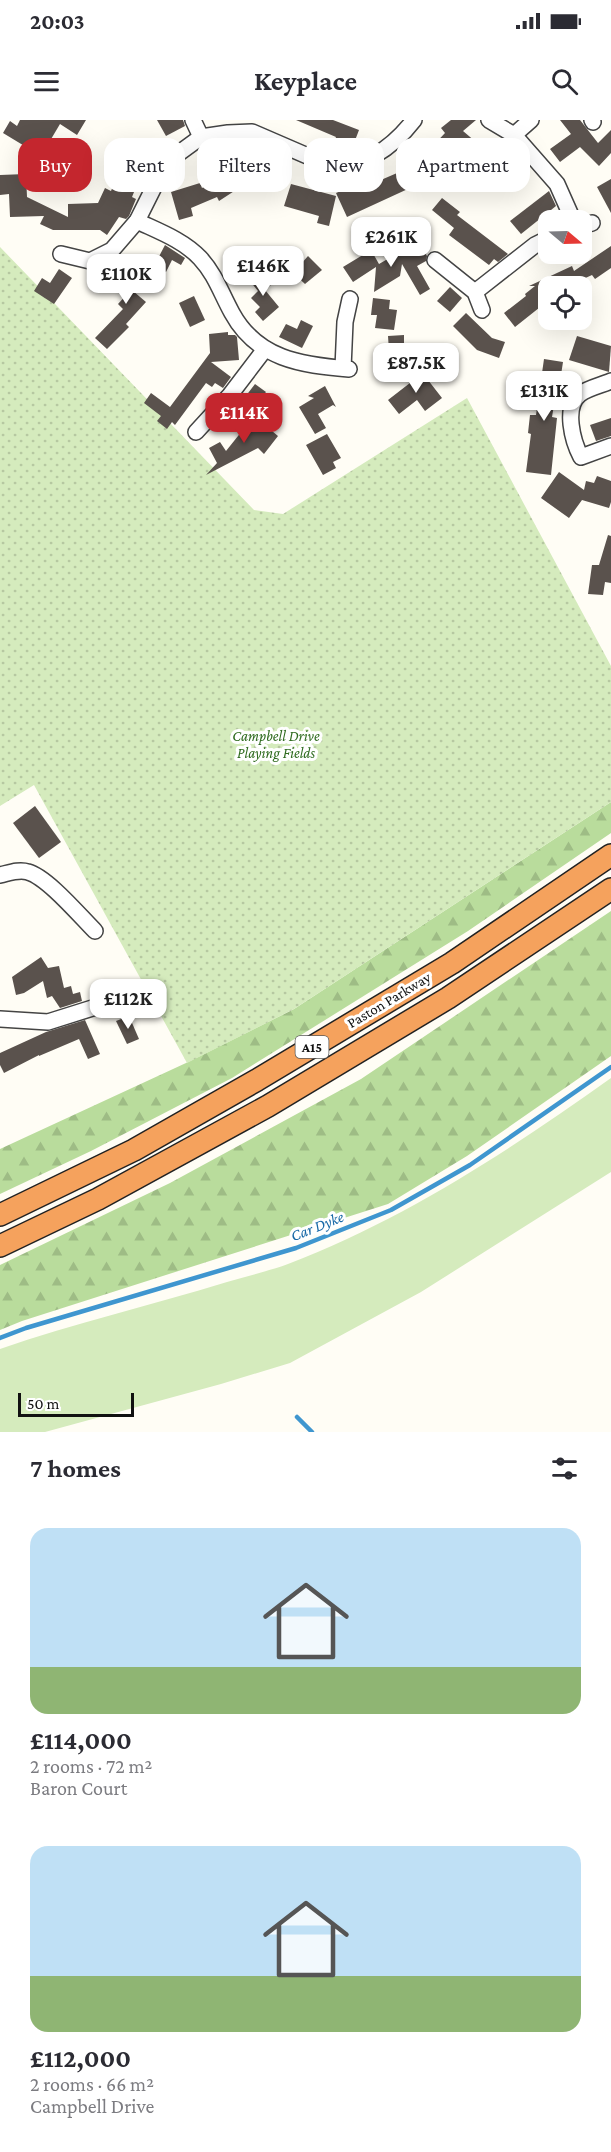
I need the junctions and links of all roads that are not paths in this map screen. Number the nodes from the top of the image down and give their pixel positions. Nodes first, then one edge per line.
1 (194, 120) edge
2 (414, 120) edge
3 (489, 120) edge
4 (531, 120) edge
5 (514, 135) junction
6 (201, 137) junction
7 (569, 210) edge
8 (137, 221) junction
9 (538, 244) edge
10 (61, 254) dead end
11 (435, 260) dead end
12 (475, 292) junction
13 (350, 299) dead end
14 (482, 310) dead end
15 (265, 349) junction
16 (611, 381) edge
17 (196, 432) dead end
18 (611, 446) edge
19 (611, 855) edge
20 (0, 875) edge
21 (611, 889) edge
22 (95, 931) dead end
23 (102, 1005) dead end
24 (0, 1019) edge
25 (0, 1215) edge
26 (0, 1246) edge

1 - 6 street
2 - 6 street
3 - 5 street
4 - 5 street
5 - 7 street
6 - 8 street
8 - 10 street
8 - 15 street
9 - 12 street
11 - 12 street
12 - 14 street
13 - 15 street
15 - 17 street
16 - 18 street
19 - 25 highway, Paston Parkway / A15
20 - 22 street
21 - 26 highway, Paston Parkway / A15
23 - 24 street

